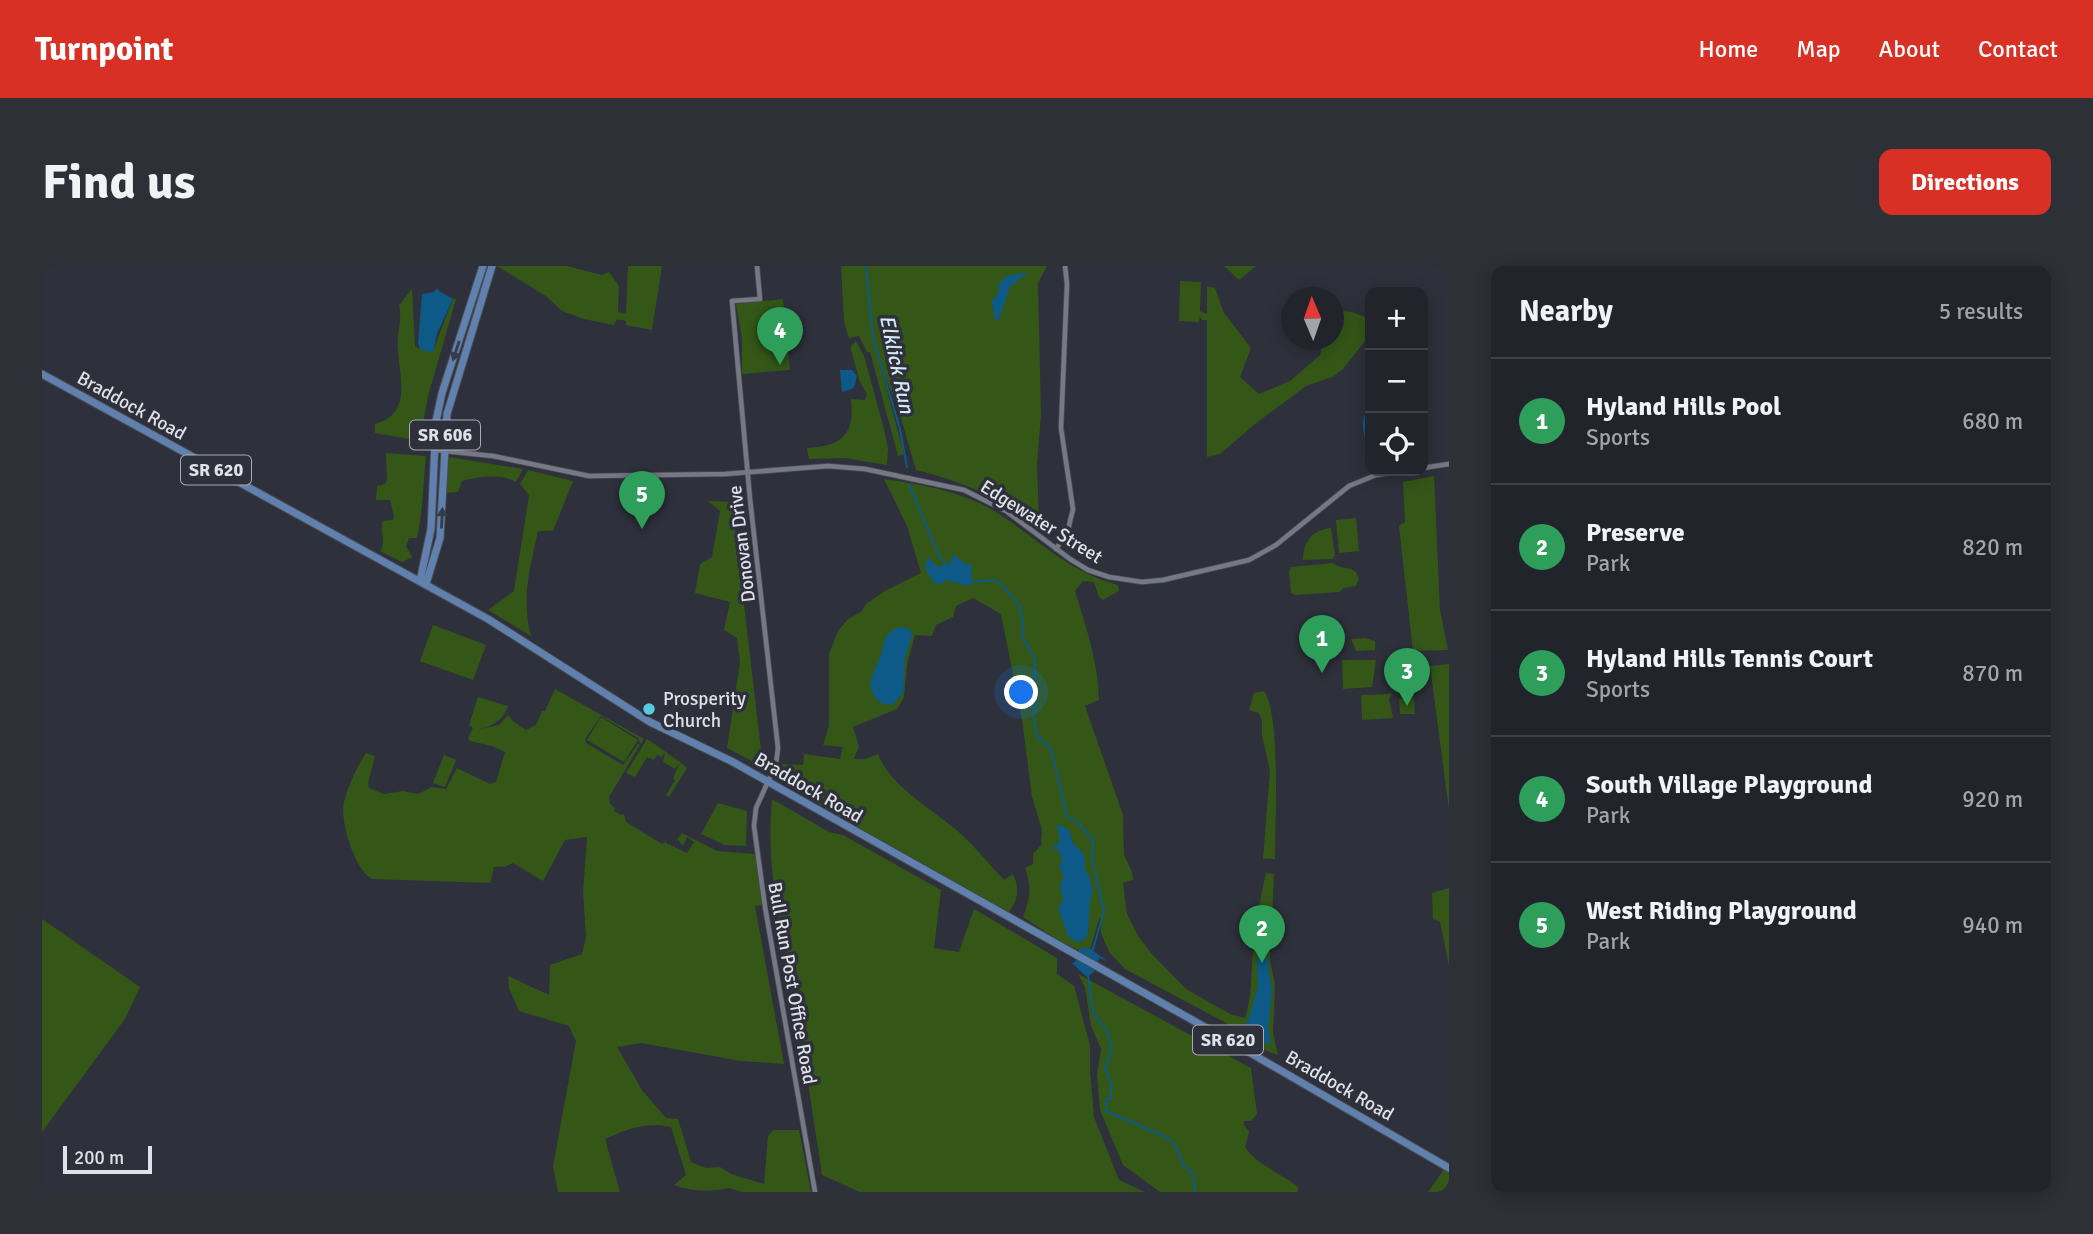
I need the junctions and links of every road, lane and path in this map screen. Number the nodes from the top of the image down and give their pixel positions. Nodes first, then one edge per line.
1 (483, 266) edge
2 (492, 266) edge
3 (757, 266) edge
4 (1065, 266) edge
5 (42, 374) edge
6 (434, 450) junction
7 (445, 450) junction
8 (1449, 464) edge
9 (1428, 467) edge
10 (747, 473) junction
11 (1374, 476) edge
12 (1056, 549) junction
13 (423, 583) junction
14 (767, 780) junction
15 (1449, 1168) edge
16 (815, 1192) edge

1 -> 6 main road, SR 606
2 - 7 main road, SR 606
3 - 10 street, Donovan Drive
4 - 12 street
5 - 13 main road, Braddock Road / SR 620
6 - 7 street, Edgewater Street
6 - 13 main road, SR 606
7 - 10 street, Edgewater Street
13 -> 7 main road, SR 606
8 - 9 street
10 - 12 street, Edgewater Street
10 - 14 street, Donovan Drive
11 - 12 street, Edgewater Street
13 - 14 main road, Braddock Road / SR 620
14 - 15 main road, Braddock Road / SR 620
14 - 16 street, Bull Run Post Office Road

